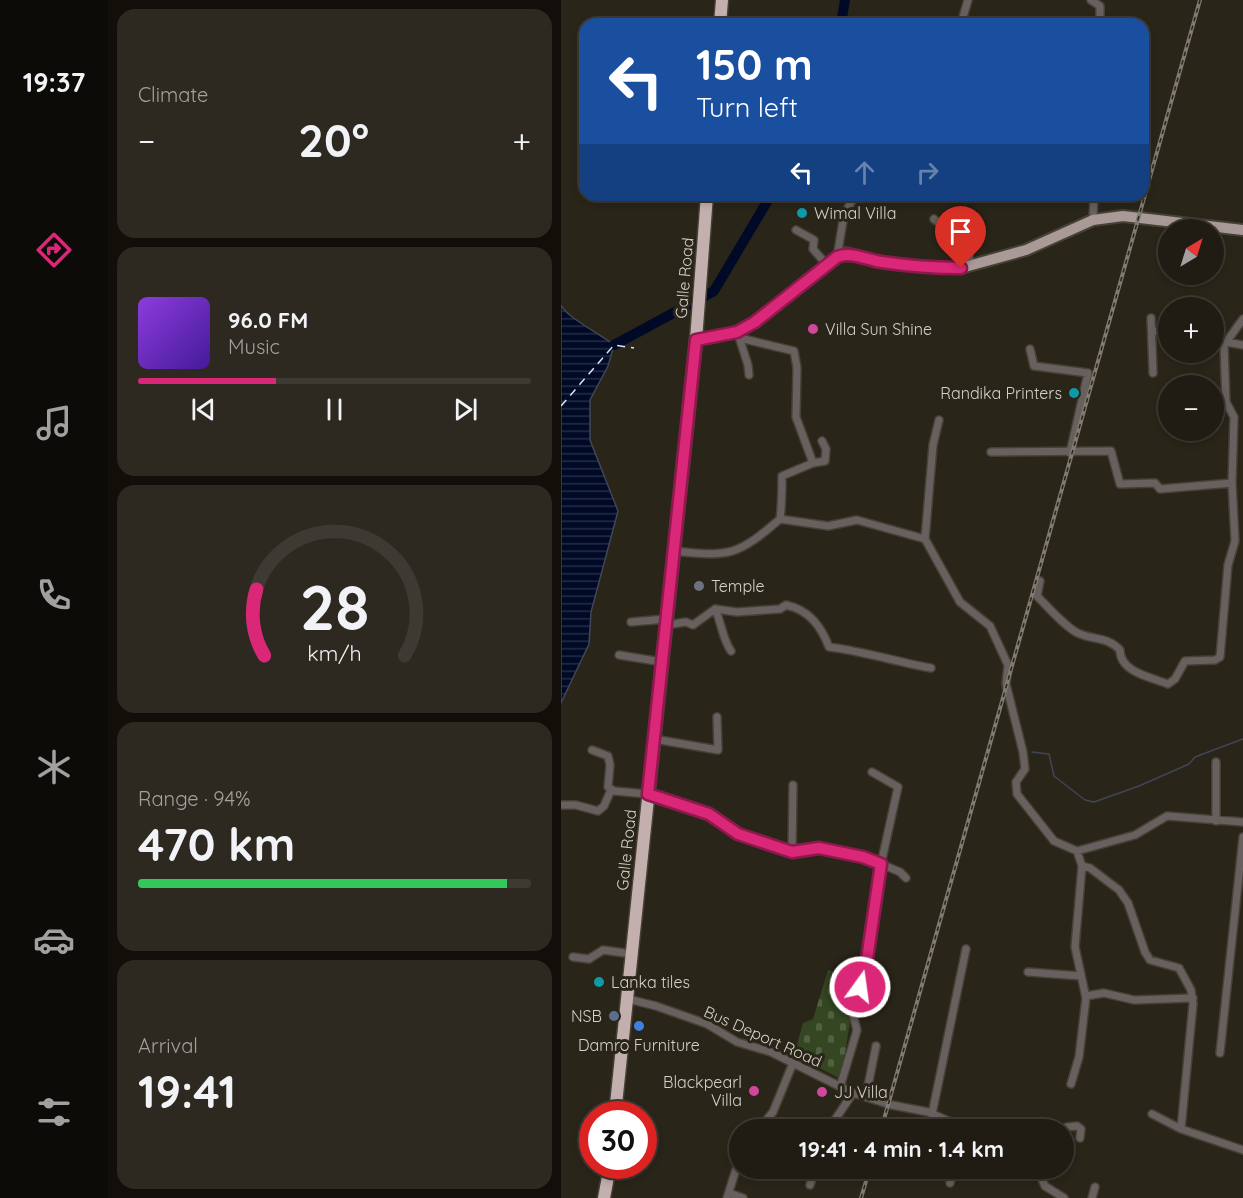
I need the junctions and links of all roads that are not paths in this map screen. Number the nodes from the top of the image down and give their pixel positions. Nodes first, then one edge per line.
1 (722, 0) edge
2 (968, 0) edge
3 (1091, 0) edge
4 (720, 18) edge
5 (962, 18) edge
6 (1100, 18) edge
7 (707, 201) edge
8 (852, 201) edge
9 (1094, 201) edge
10 (934, 219) dead end
11 (1093, 220) junction
12 (796, 230) dead end
13 (1243, 230) edge
14 (837, 257) junction
15 (827, 265) junction
16 (971, 265) junction
17 (1151, 318) dead end
18 (1243, 319) edge
19 (1152, 331) junction
20 (1158, 331) edge
21 (739, 335) junction
22 (696, 336) junction
23 (1226, 342) junction
24 (1243, 345) edge
25 (1030, 349) dead end
26 (1153, 373) dead end
27 (749, 375) dead end
28 (939, 420) dead end
29 (822, 441) dead end
30 (991, 452) dead end
31 (1069, 453) junction
32 (813, 463) junction
33 (1232, 483) junction
34 (780, 519) junction
35 (925, 539) junction
36 (674, 550) junction
37 (1040, 581) dead end
38 (715, 609) junction
39 (631, 622) dead end
40 (666, 622) junction
41 (732, 651) dead end
42 (619, 655) dead end
43 (662, 662) junction
44 (931, 668) dead end
45 (717, 717) dead end
46 (654, 739) junction
47 (592, 750) dead end
48 (1216, 762) dead end
49 (872, 772) dead end
50 (793, 785) dead end
51 (611, 790) junction
52 (648, 794) junction
53 (561, 805) edge
54 (1216, 821) junction
55 (1243, 822) edge
56 (1243, 837) edge
57 (1077, 851) junction
58 (792, 852) junction
59 (881, 864) junction
60 (1082, 866) junction
61 (906, 878) dead end
62 (966, 949) dead end
63 (632, 954) junction
64 (573, 957) dead end
65 (1028, 972) dead end
66 (1081, 976) junction
67 (1086, 996) junction
68 (1193, 998) junction
69 (628, 999) junction
70 (876, 1046) dead end
71 (1220, 1053) dead end
72 (793, 1063) junction
73 (1071, 1084) dead end
74 (840, 1087) junction
75 (853, 1093) junction
76 (866, 1096) junction
77 (616, 1101) edge
78 (932, 1114) junction
79 (1152, 1114) dead end
80 (767, 1119) edge
81 (835, 1119) edge
82 (944, 1119) edge
83 (1074, 1126) edge
84 (1181, 1129) junction
85 (1080, 1138) dead end
86 (1243, 1150) edge
87 (608, 1179) edge
88 (733, 1179) edge
89 (812, 1179) edge
90 (951, 1179) edge
91 (1042, 1179) edge
92 (950, 1183) dead end
93 (810, 1185) dead end
94 (1095, 1187) dead end
95 (1053, 1195) edge
96 (728, 1196) edge
97 (604, 1198) edge
98 (743, 1198) edge
99 (1064, 1198) edge
100 (1092, 1198) edge

1 - 4 highway
2 - 5 street
3 - 6 street
7 - 22 highway, Galle Road
8 - 14 street
9 - 11 street
10 - 16 street
11 - 13 main road
11 - 16 main road
12 - 15 street
14 - 15 main road
14 - 16 main road
15 - 21 main road
17 - 19 street
18 - 23 street
19 - 20 street
19 - 26 street
21 - 22 main road
21 - 27 street
21 - 32 street
22 - 36 highway, Galle Road
23 - 24 street
23 - 33 street
25 - 31 street
28 - 35 street
29 - 32 street
30 - 31 street
31 - 33 street
32 - 34 street
33 - 37 street
34 - 35 street
34 - 36 street
35 - 57 street
36 - 40 highway, Galle Road
38 - 40 street
38 - 41 street
38 - 44 street
39 - 40 street
40 - 43 highway, Galle Road
42 - 43 street
43 - 46 highway, Galle Road
45 - 46 street
46 - 52 highway, Galle Road
47 - 51 street
48 - 54 street
49 - 59 street
50 - 58 street
51 - 52 street
51 - 53 street
52 - 58 street
52 - 63 highway, Galle Road
54 - 55 street
54 - 57 street
56 - 71 street
57 - 60 street
58 - 59 street
59 - 61 street
59 - 74 street
60 - 66 street
60 - 68 street
62 - 78 street
63 - 64 street
63 - 69 highway, Galle Road
65 - 66 street
66 - 67 street
67 - 68 street
67 - 73 street
68 - 84 street
69 - 72 street, Bus Deport Road
69 - 77 highway, Galle Road
70 - 76 street
72 - 74 street, Bus Deport Road
72 - 80 street
74 - 75 street, Bus Deport Road
75 - 76 street, Bus Deport Road
75 - 81 street
76 - 78 street, Bus Deport Road
78 - 82 street, Bus Deport Road
79 - 84 street
83 - 85 street
84 - 86 street
87 - 97 highway
88 - 96 street
89 - 93 street
90 - 92 street
91 - 95 street
94 - 100 street
95 - 99 street
96 - 98 street

